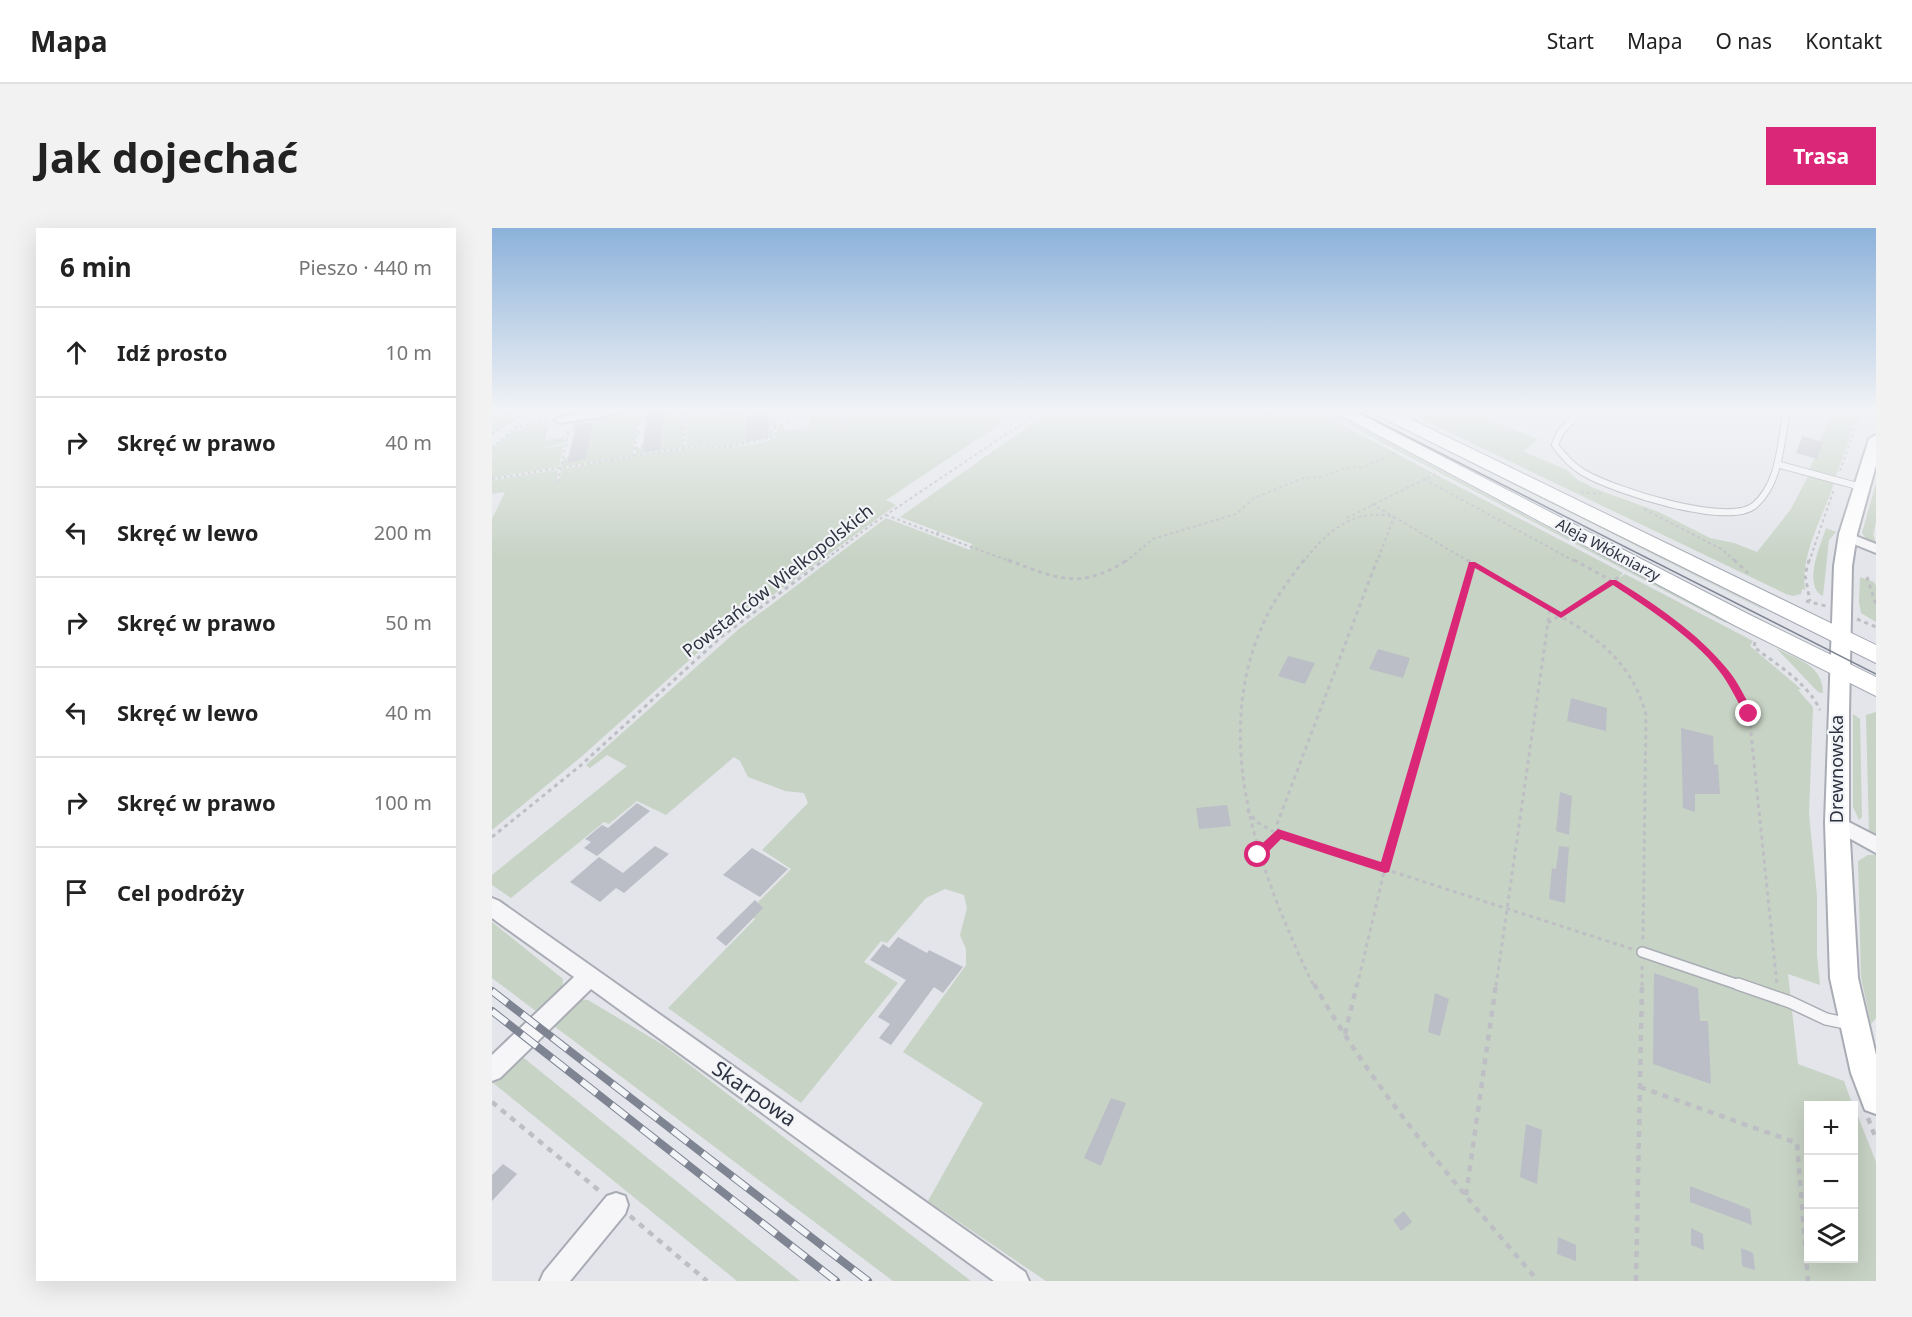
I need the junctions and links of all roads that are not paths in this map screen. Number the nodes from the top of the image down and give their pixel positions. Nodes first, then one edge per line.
1 (1436, 460) edge
2 (1480, 460) edge
3 (1570, 460) edge
4 (1778, 460) edge
5 (1873, 460) edge
6 (1777, 464) junction
7 (1861, 487) junction
8 (1848, 537) junction
9 (1876, 549) edge
10 (1840, 638) junction
11 (1876, 655) edge
12 (1839, 668) junction
13 (1876, 687) edge
14 (1837, 823) junction
15 (1876, 845) edge
16 (492, 907) edge
17 (1642, 952) road end
18 (589, 977) junction
19 (1853, 1024) junction
20 (492, 1070) edge
21 (1876, 1099) edge
22 (616, 1205) dead end
23 (553, 1281) edge
24 (1016, 1281) edge

1 - 12 main road, Aleja Włókniarzy
2 - 10 main road, Aleja Włókniarzy
3 - 6 lane
4 - 6 lane
5 - 7 main road, Drewnowska
6 - 7 lane
7 - 8 main road, Drewnowska
8 - 9 street
8 - 10 main road, Drewnowska
10 - 11 main road, Aleja Włókniarzy
10 - 12 main road, Drewnowska
12 - 13 main road, Aleja Włókniarzy
12 - 14 main road, Drewnowska
14 - 15 street
14 - 19 main road, Drewnowska
16 - 18 street, Skarpowa
17 - 19 lane
18 - 20 street
18 - 24 street, Skarpowa
19 - 21 main road, Drewnowska
22 - 23 street

